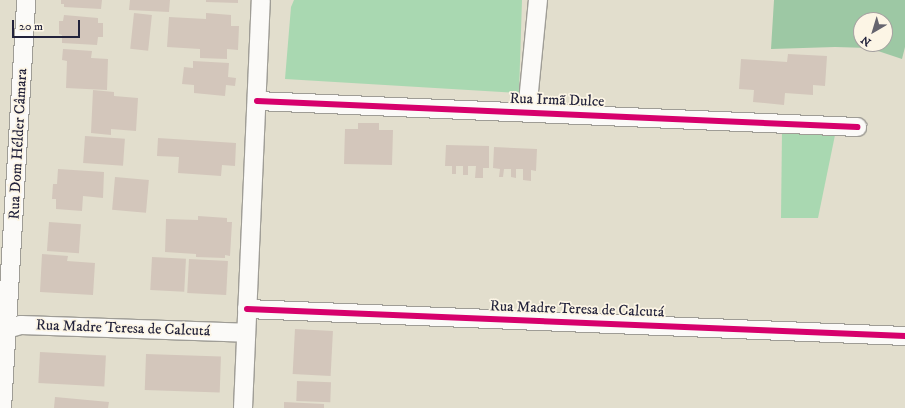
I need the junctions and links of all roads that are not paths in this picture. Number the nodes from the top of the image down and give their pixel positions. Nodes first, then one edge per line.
1 (26, 0) edge
2 (261, 0) edge
3 (538, 0) edge
4 (256, 100) junction
5 (527, 112) junction
6 (857, 126) dead end
7 (247, 309) junction
8 (4, 330) edge
9 (246, 333) junction
10 (905, 336) edge
11 (2, 408) edge
12 (242, 408) edge

1 - 8 street, Rua Dom Hélder Câmara
2 - 4 street
3 - 5 street
4 - 5 street, Rua Irmã Dulce
4 - 7 street
5 - 6 street, Rua Irmã Dulce
7 - 9 street
7 - 10 street, Rua Madre Teresa de Calcutá
8 - 9 street, Rua Madre Teresa de Calcutá
8 - 11 street, Rua Dom Hélder Câmara
9 - 12 street

